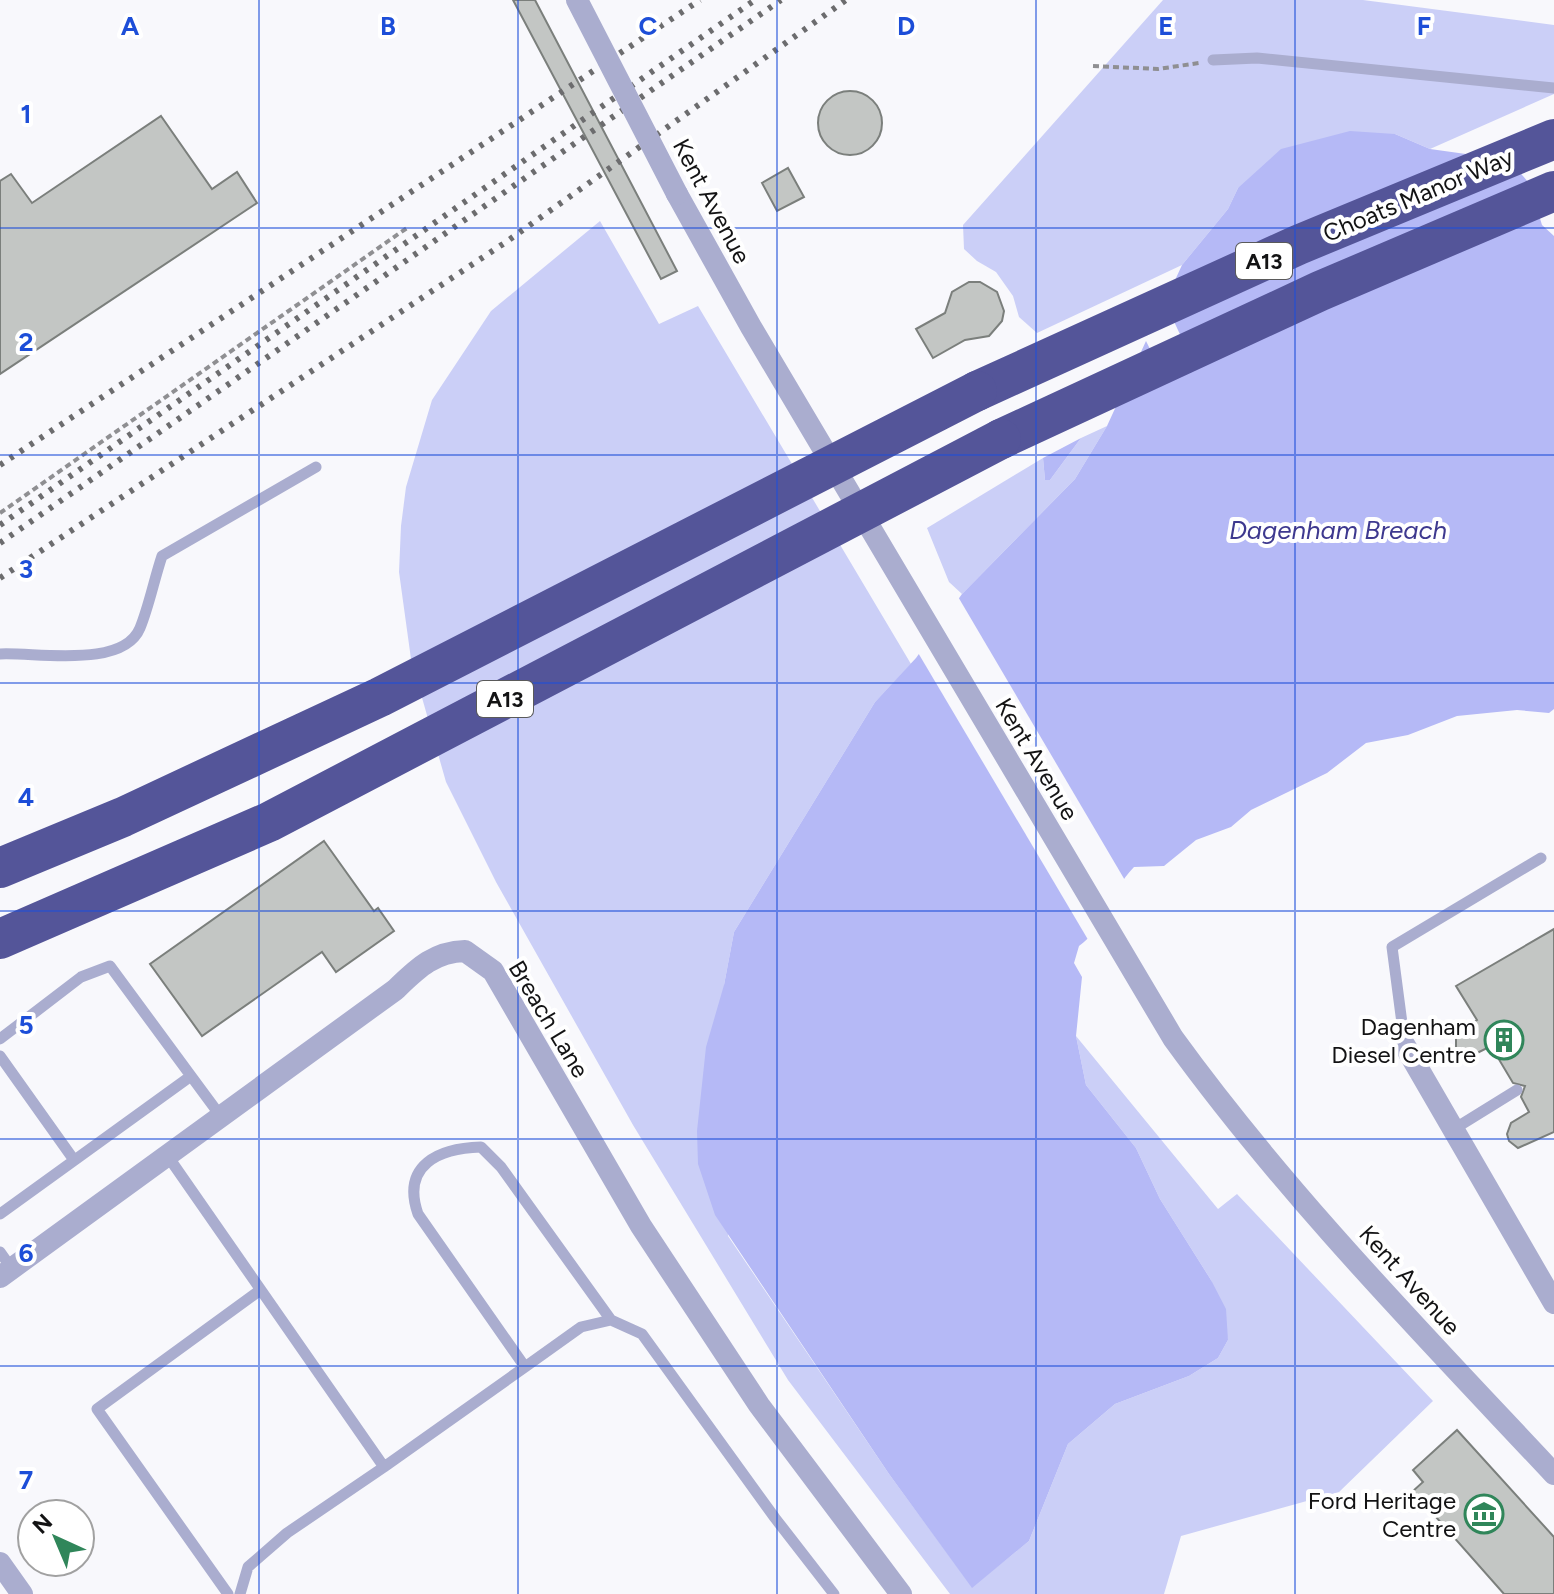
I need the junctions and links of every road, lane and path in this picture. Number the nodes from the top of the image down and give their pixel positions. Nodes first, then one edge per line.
1 (577, 0) edge
2 (1213, 60) joint
3 (1093, 66) dead end
4 (1554, 88) edge
5 (1554, 139) edge
6 (1554, 191) edge
7 (407, 228) dead end
8 (316, 467) dead end
9 (0, 513) edge
10 (0, 654) edge
11 (1541, 858) dead end
12 (0, 868) edge
13 (0, 939) edge
14 (0, 1039) edge
15 (1405, 1046) joint
16 (0, 1056) edge
17 (191, 1076) junction
18 (1517, 1090) dead end
19 (222, 1118) junction
20 (1454, 1129) junction
21 (167, 1155) junction
22 (74, 1160) junction
23 (0, 1214) edge
24 (4, 1266) edge
25 (259, 1291) junction
26 (1554, 1303) edge
27 (611, 1320) junction
28 (525, 1367) junction
29 (384, 1467) junction
30 (1554, 1474) edge
31 (0, 1563) edge
32 (22, 1594) edge
33 (228, 1594) edge
34 (240, 1594) edge
35 (834, 1594) edge
36 (901, 1594) edge

1 - 30 street, Kent Avenue, bridge
2 - 3 path
2 - 4 lane
5 - 12 highway, Choats Manor Way / A13, bridge
6 - 13 highway, Choats Manor Way / A13, bridge
7 - 9 path
8 - 10 lane
11 - 15 lane
14 - 17 lane
15 - 20 street
16 - 22 lane
17 - 19 lane
17 - 22 lane
18 - 20 lane
19 - 21 street, Breach Lane
19 - 36 street, Breach Lane
20 - 26 street
21 - 24 street, Breach Lane
21 - 25 lane
22 - 23 lane
25 - 29 lane
25 - 33 lane
27 - 28 lane
27 - 28 lane
27 - 35 lane
28 - 29 lane
29 - 34 lane
31 - 32 street

